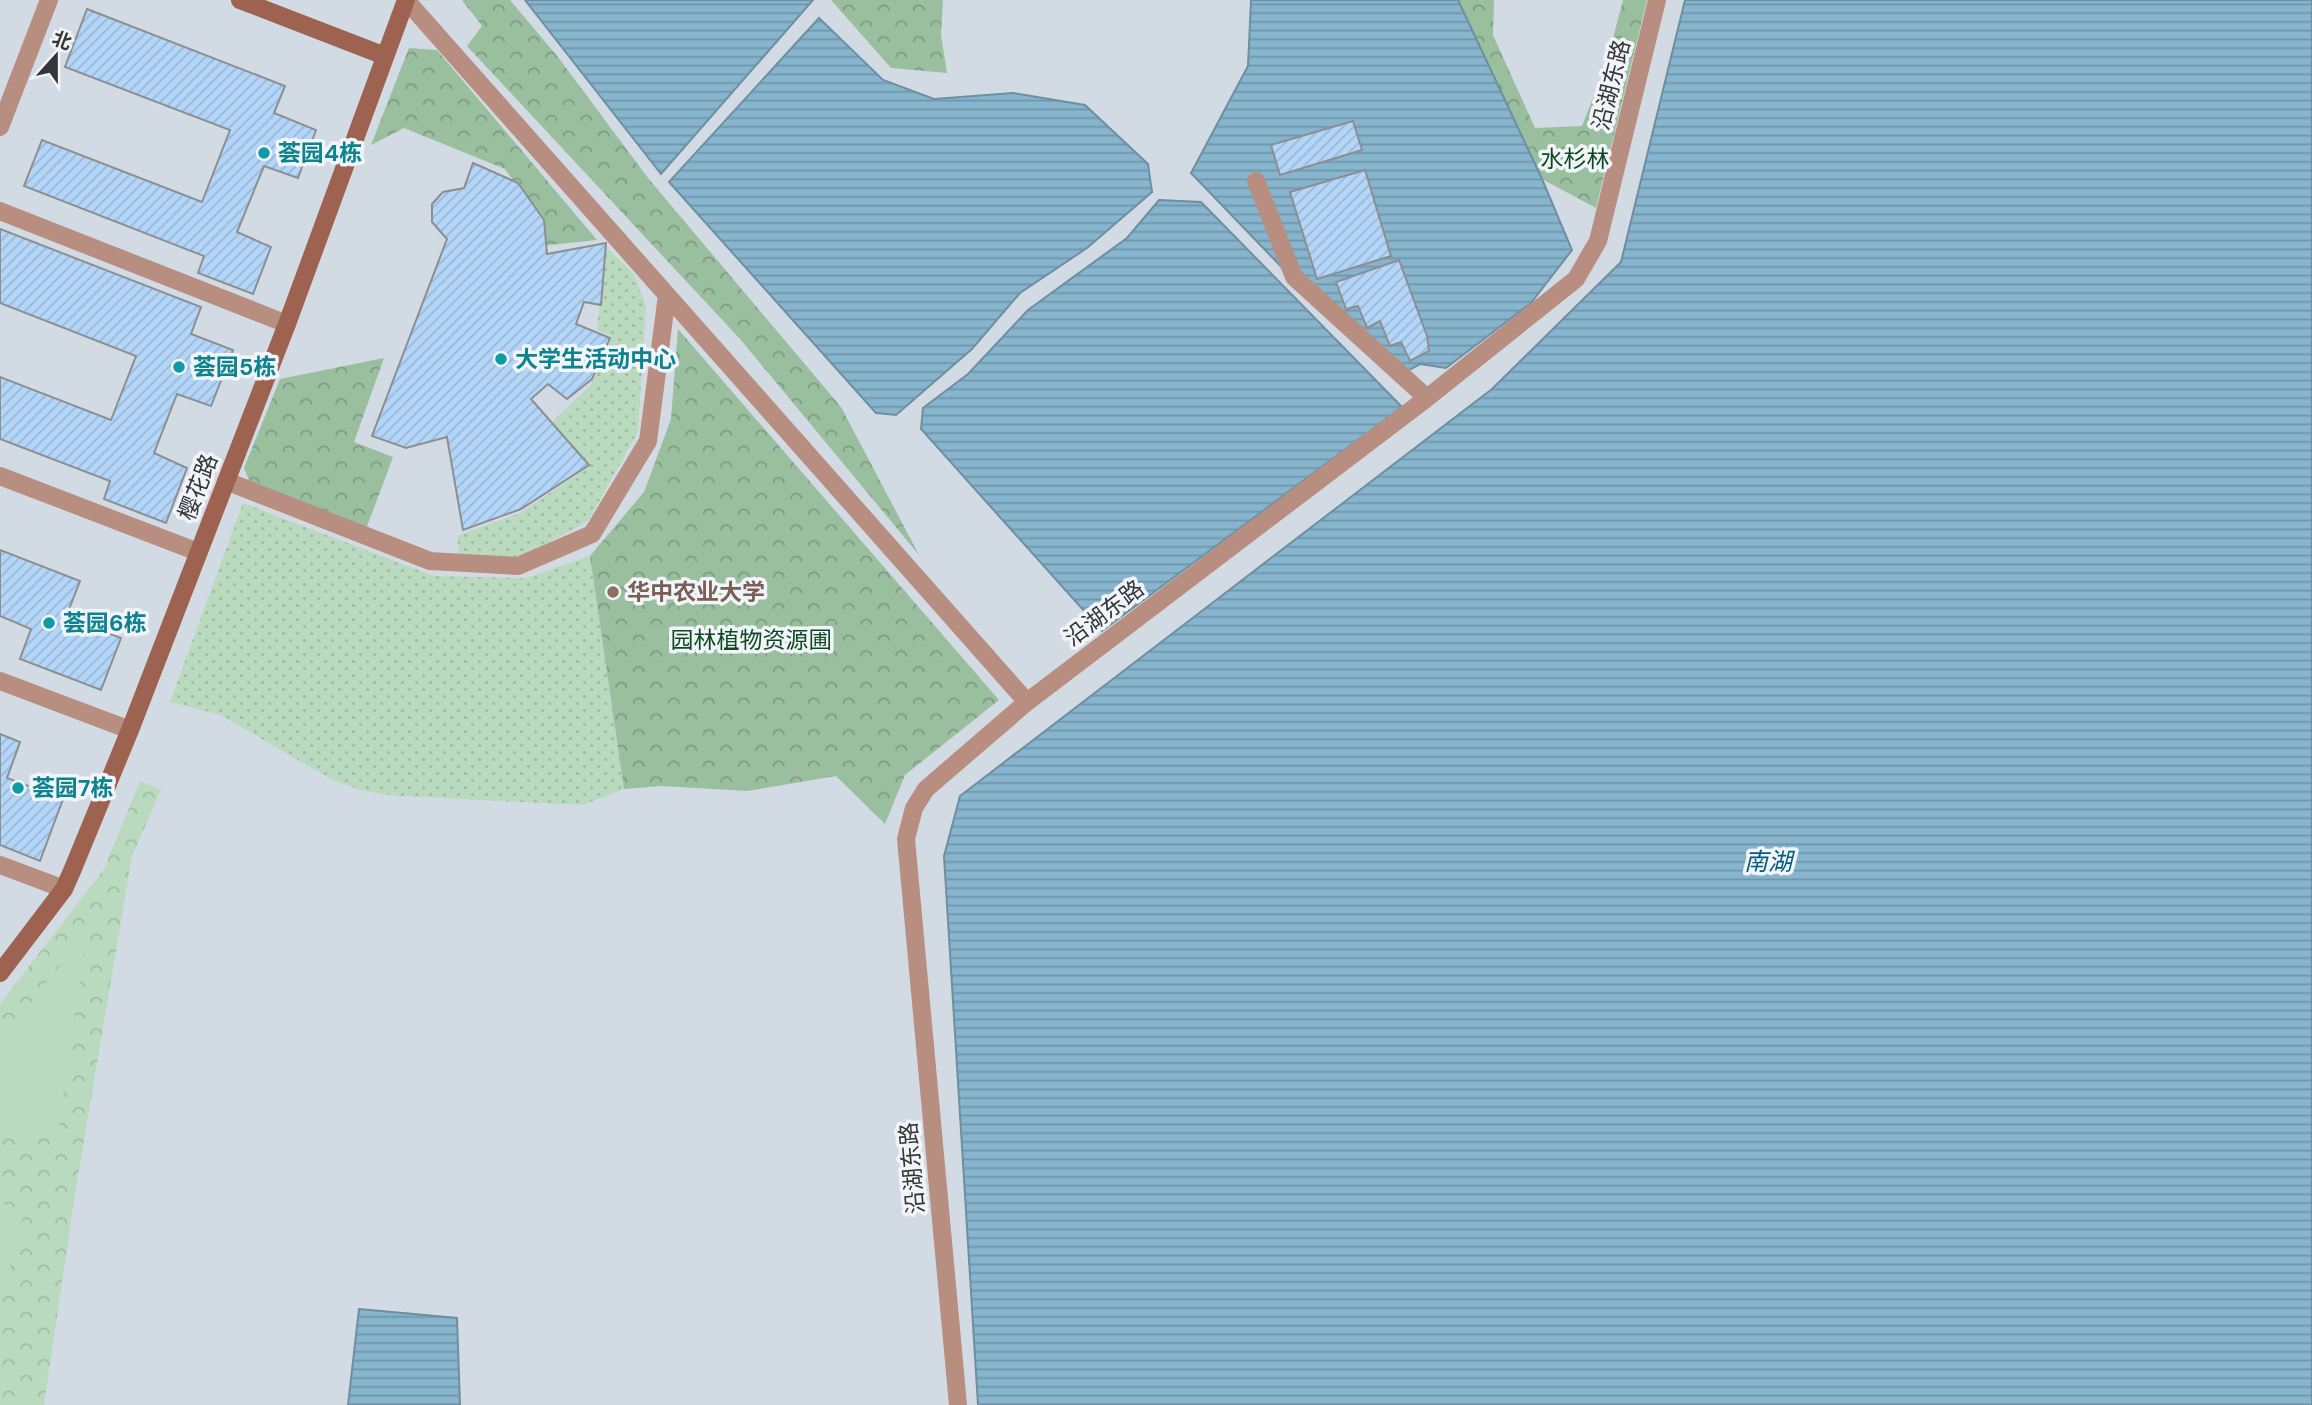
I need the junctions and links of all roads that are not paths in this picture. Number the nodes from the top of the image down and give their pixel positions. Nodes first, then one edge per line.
1 (50, 0) edge
2 (240, 0) edge
3 (406, 0) edge
4 (1657, 0) edge
5 (385, 56) junction
6 (1, 119) edge
7 (1255, 181) dead end
8 (0, 211) edge
9 (667, 295) junction
10 (286, 324) junction
11 (1427, 398) junction
12 (0, 476) edge
13 (226, 481) junction
14 (198, 552) junction
15 (0, 681) edge
16 (1027, 702) junction
17 (131, 730) junction
18 (0, 866) edge
19 (64, 889) junction
20 (0, 973) edge
21 (958, 1405) edge

1 - 6 street
2 - 5 street
3 - 5 street, 樱花路
3 - 9 street
4 - 11 street, 沿湖东路
5 - 10 street, 樱花路
7 - 11 street
8 - 10 street
9 - 13 street
9 - 16 street
10 - 13 street, 樱花路
11 - 16 street, 沿湖东路
12 - 14 street
13 - 14 street, 樱花路
14 - 17 street, 樱花路
15 - 17 street
16 - 21 street, 沿湖东路
17 - 19 street, 樱花路
18 - 19 street
19 - 20 street, 樱花路

